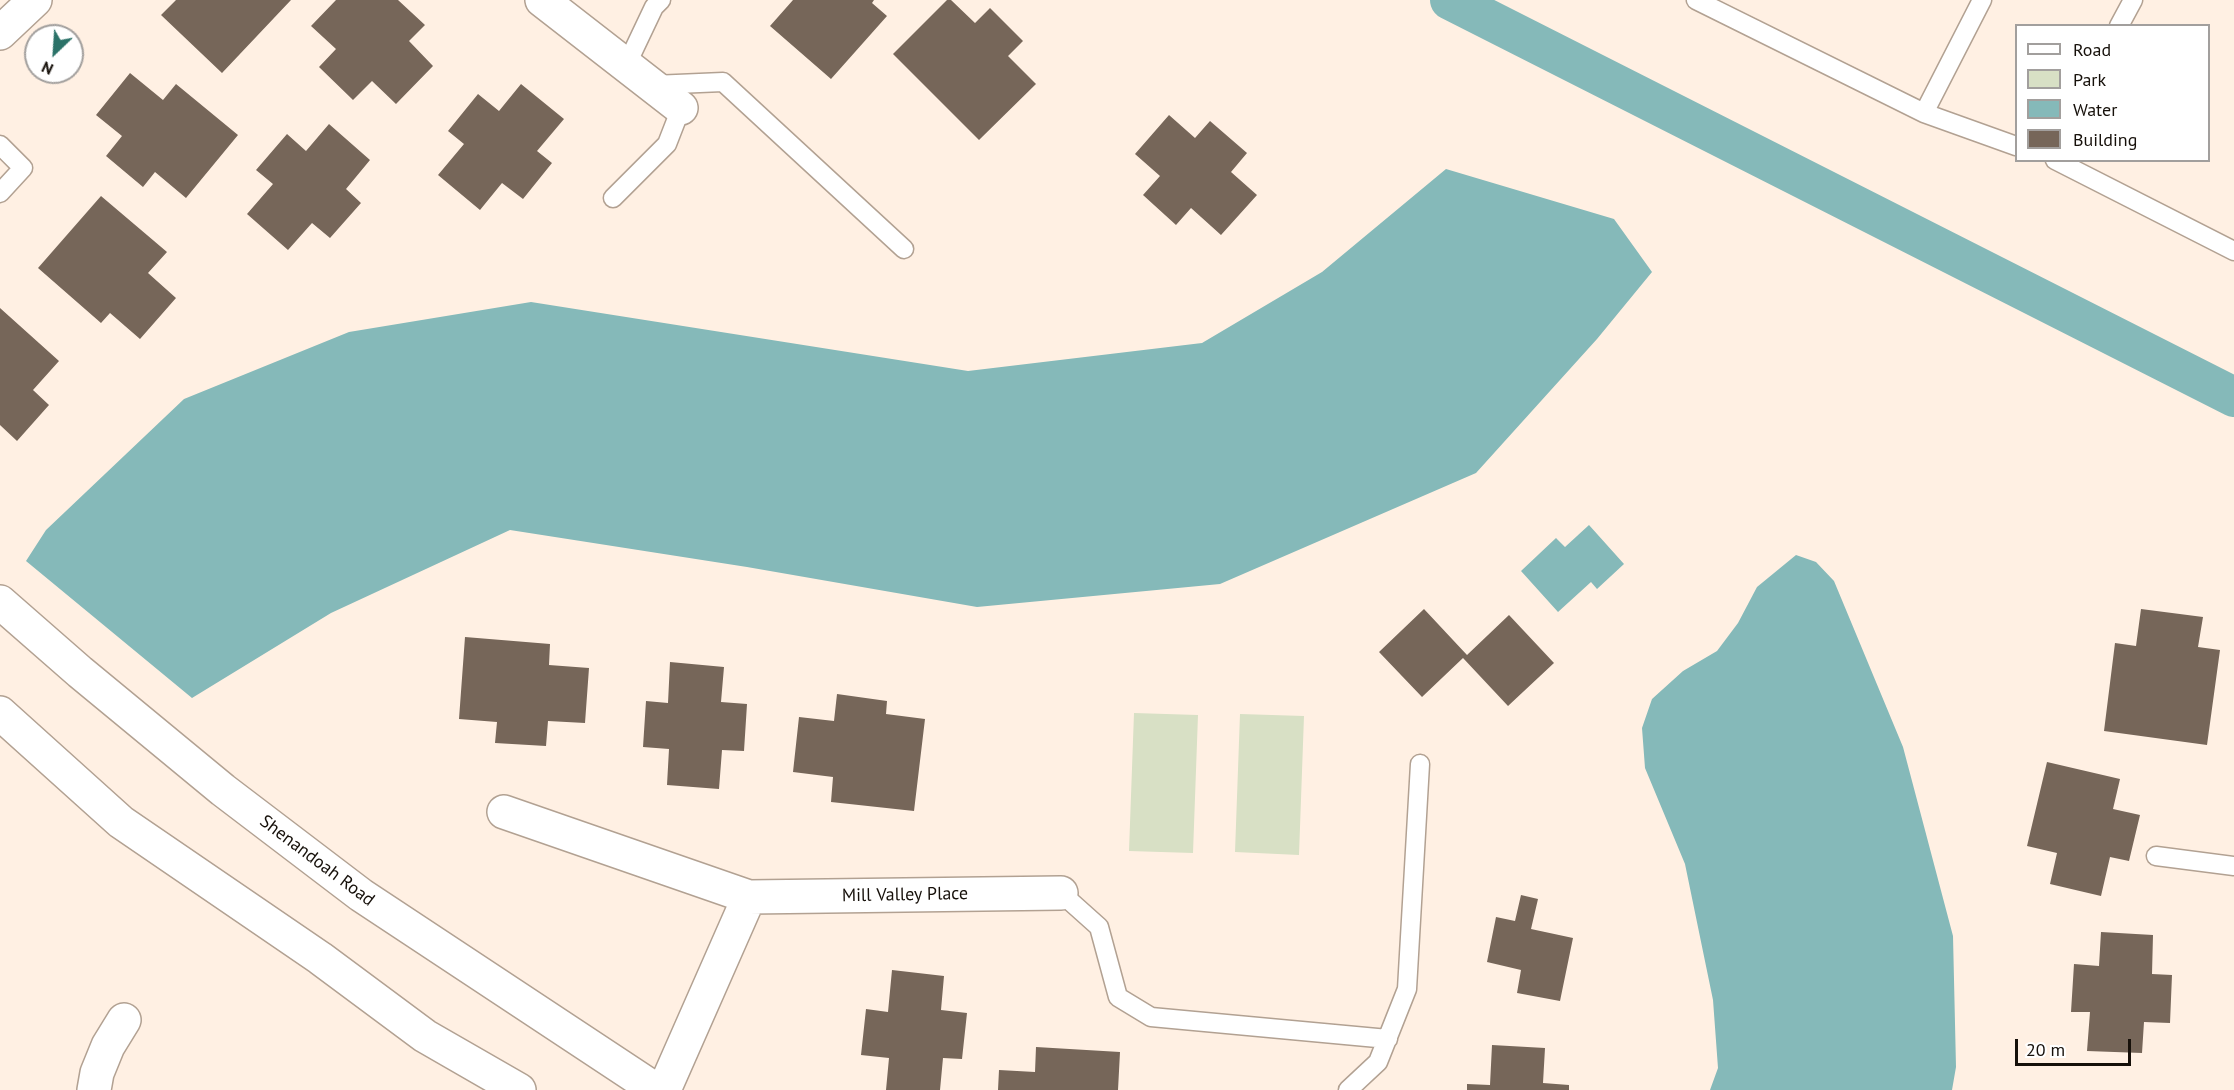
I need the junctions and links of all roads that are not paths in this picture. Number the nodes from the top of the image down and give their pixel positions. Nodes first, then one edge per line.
1 (35, 0) edge
2 (542, 0) edge
3 (661, 0) edge
4 (1696, 0) edge
5 (1982, 0) edge
6 (2133, 0) edge
7 (2120, 24) edge
8 (0, 33) edge
9 (639, 75) junction
10 (681, 108) joint
11 (1924, 113) junction
12 (0, 145) edge
13 (2015, 146) edge
14 (2059, 162) edge
15 (0, 193) edge
16 (613, 198) dead end
17 (904, 249) dead end
18 (2234, 251) edge
19 (0, 602) edge
20 (0, 713) edge
21 (1420, 764) dead end
22 (504, 812) dead end
23 (2156, 856) dead end
24 (2234, 866) edge
25 (1061, 893) joint
26 (749, 897) junction
27 (124, 1020) dead end
28 (1388, 1039) junction
29 (94, 1090) edge
30 (519, 1090) edge
31 (656, 1090) edge
32 (664, 1090) edge
33 (1348, 1090) edge

1 - 8 street
2 - 9 street
3 - 9 lane
4 - 11 lane
5 - 11 lane
6 - 7 lane
9 - 10 street
9 - 17 lane
10 - 16 lane
11 - 13 lane
12 - 15 lane
14 - 18 lane
19 - 31 street, Shenandoah Road
20 - 30 street
21 - 28 lane
22 - 26 street, Mill Valley Place
23 - 24 lane
25 - 26 street, Mill Valley Place
25 - 28 lane
26 - 32 street
27 - 29 street
28 - 33 lane

